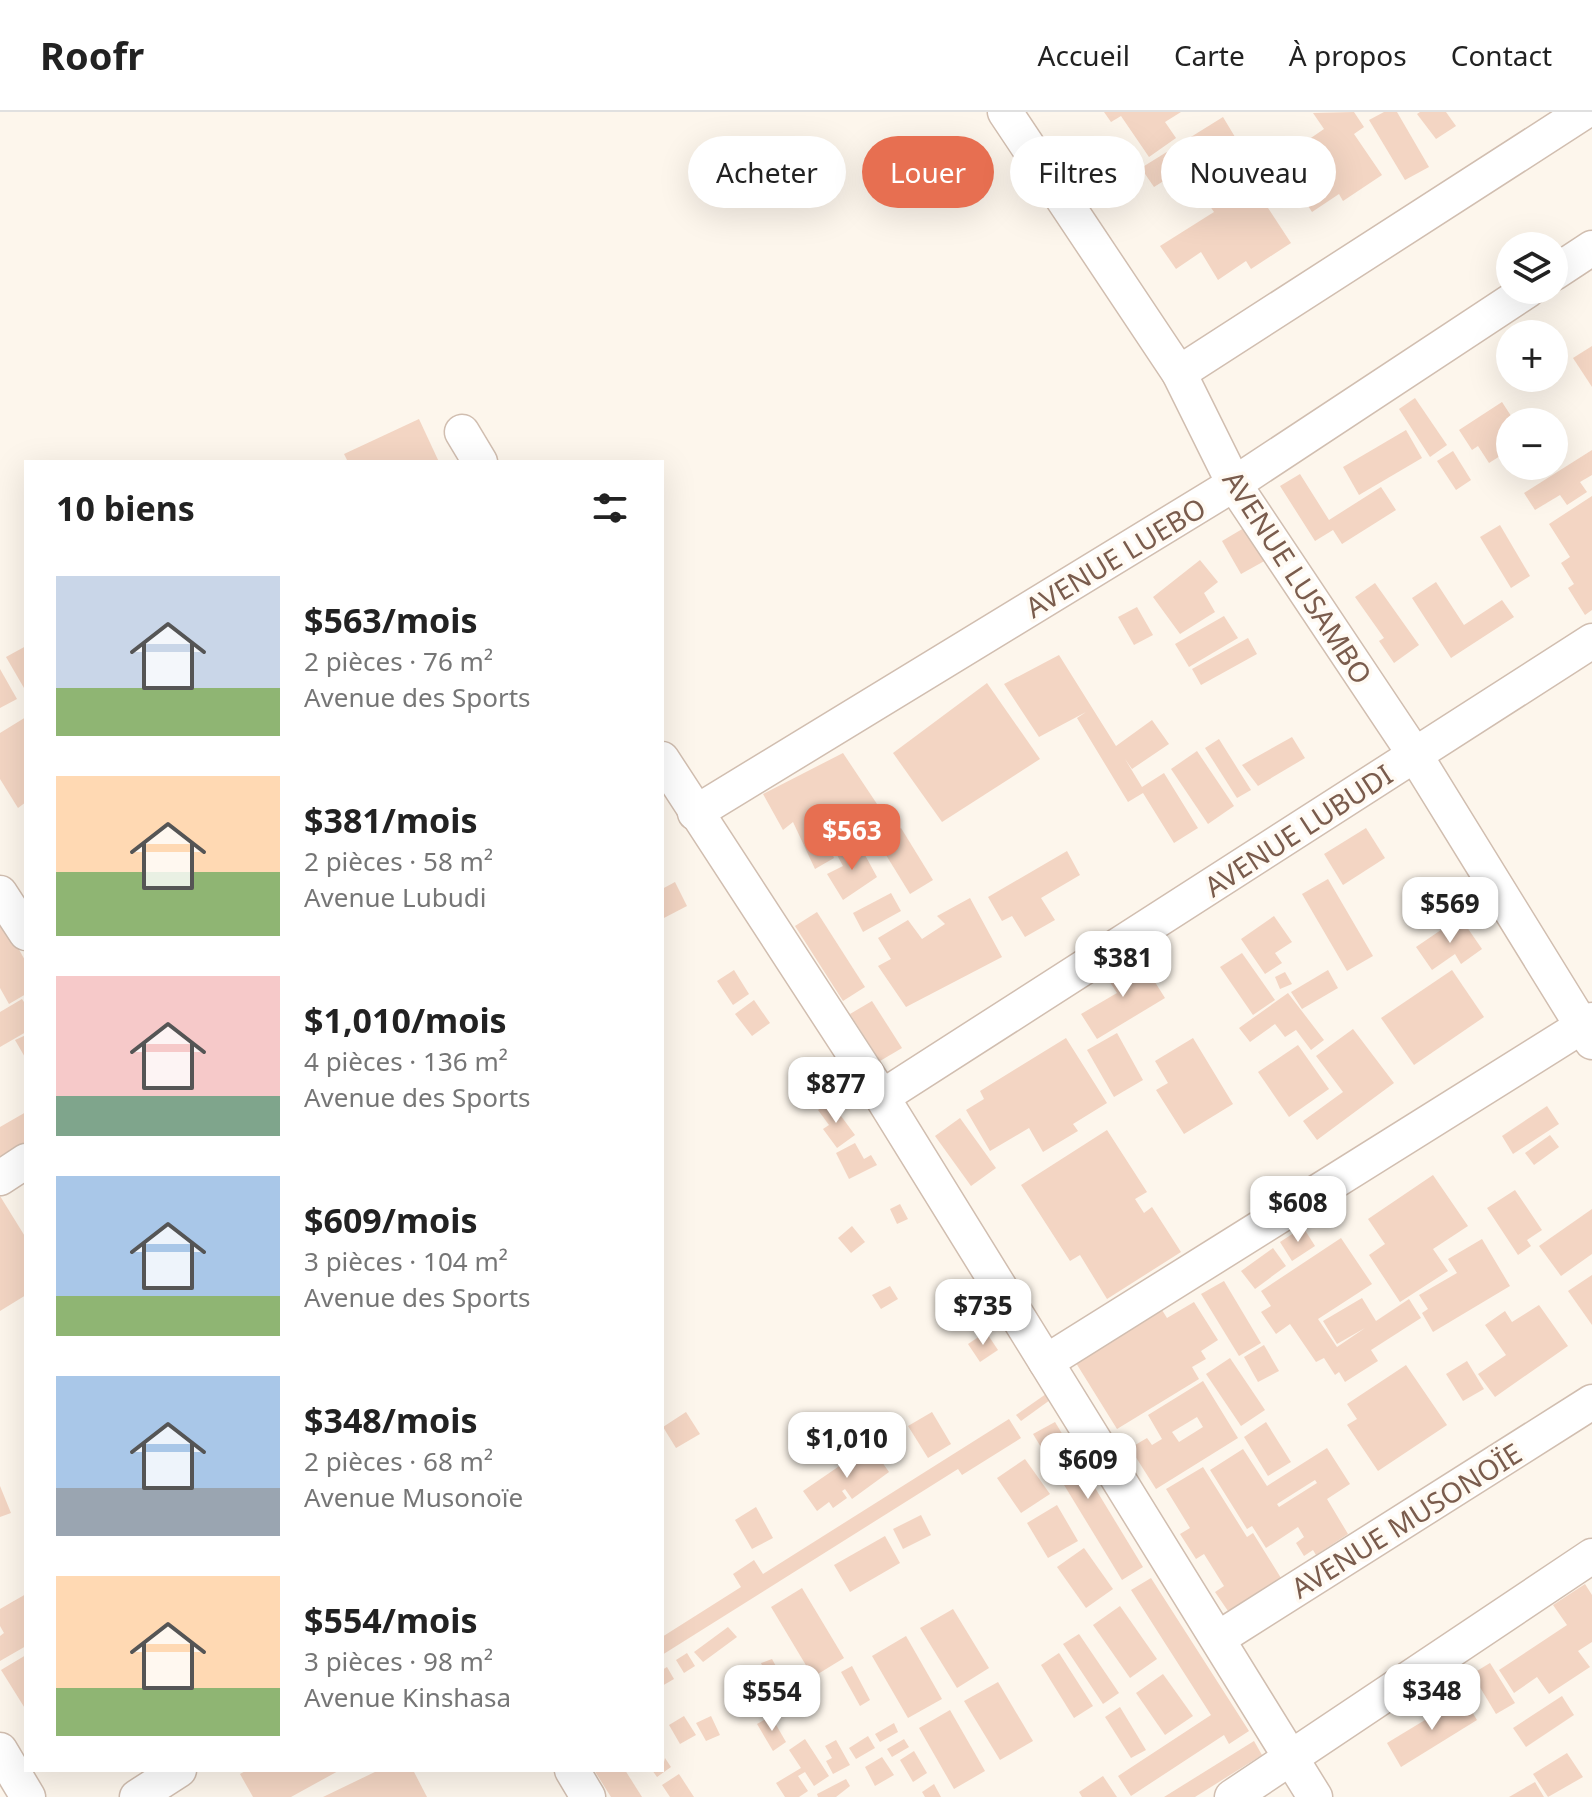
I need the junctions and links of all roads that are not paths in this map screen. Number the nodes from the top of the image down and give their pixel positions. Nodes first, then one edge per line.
1 (1005, 112) edge
2 (1584, 112) edge
3 (1592, 248) edge
4 (1568, 264) edge
5 (1507, 304) edge
6 (1179, 373) junction
7 (462, 432) dead end
8 (479, 460) edge
9 (1234, 484) junction
10 (1592, 641) edge
11 (1415, 755) junction
12 (664, 762) edge
13 (695, 813) junction
14 (0, 893) edge
15 (24, 930) edge
16 (1589, 1029) edge
17 (882, 1097) junction
18 (24, 1162) edge
19 (0, 1178) edge
20 (1046, 1362) junction
21 (1592, 1402) edge
22 (1592, 1556) edge
23 (1219, 1638) junction
24 (0, 1750) edge
25 (1292, 1758) junction
26 (176, 1772) edge
27 (573, 1772) edge
28 (28, 1797) edge
29 (137, 1797) edge
30 (588, 1797) edge
31 (1232, 1797) edge
32 (1315, 1797) edge

1 - 6 street, AVENUE LUSAMBO
2 - 6 street
3 - 4 street
5 - 9 street, AVENUE LUEBO
6 - 9 street, AVENUE LUSAMBO
7 - 8 street
9 - 11 street, AVENUE LUSAMBO
9 - 13 street, AVENUE LUEBO
10 - 11 street, AVENUE LUBUDI
11 - 16 street, AVENUE LUSAMBO
11 - 17 street, AVENUE LUBUDI
12 - 13 street
13 - 17 street
14 - 15 street
16 - 20 street
17 - 20 street
18 - 19 street
20 - 23 street
21 - 23 street, AVENUE MUSONOÏE
22 - 25 street
23 - 25 street
24 - 28 street
25 - 31 street
25 - 32 street
26 - 29 street
27 - 30 street

